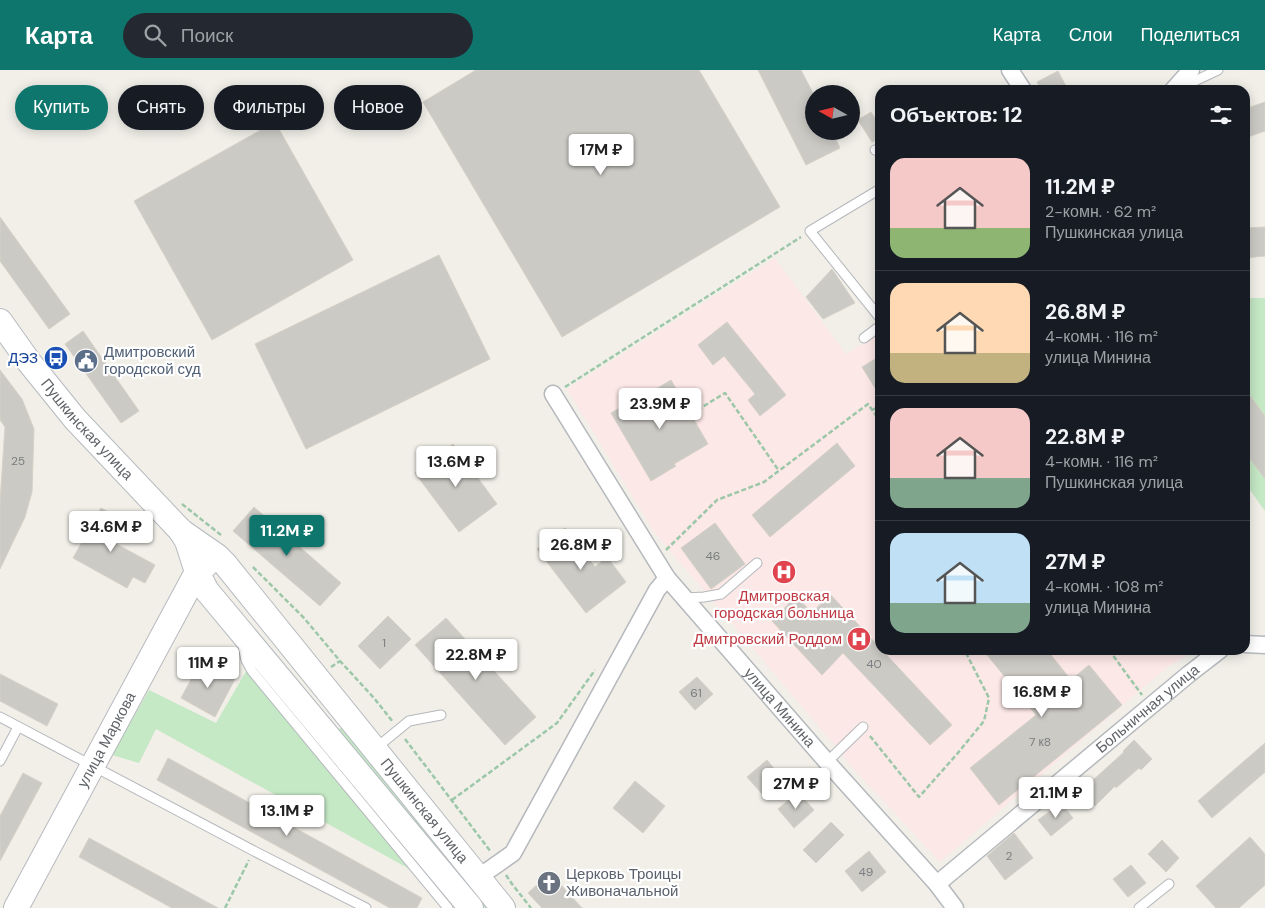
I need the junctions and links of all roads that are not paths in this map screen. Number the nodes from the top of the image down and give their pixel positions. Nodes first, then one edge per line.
1 (1010, 70) edge
2 (1190, 70) edge
3 (1218, 70) edge
4 (1020, 85) edge
5 (1178, 85) edge
6 (1185, 85) edge
7 (875, 192) edge
8 (875, 312) edge
9 (0, 320) edge
10 (875, 330) edge
11 (864, 338) dead end
12 (553, 394) road end
13 (181, 530) junction
14 (220, 546) junction
15 (757, 563) dead end
16 (197, 572) junction
17 (667, 578) junction
18 (684, 598) junction
19 (239, 631) junction
20 (1250, 644) edge
21 (1265, 645) edge
22 (1214, 655) edge
23 (346, 712) junction
24 (441, 715) dead end
25 (0, 717) edge
26 (18, 727) junction
27 (862, 727) road end
28 (323, 730) junction
29 (375, 748) junction
30 (0, 761) edge
31 (827, 762) junction
32 (93, 765) junction
33 (479, 878) junction
34 (937, 884) junction
35 (1169, 884) dead end
36 (16, 908) edge
37 (366, 908) edge
38 (448, 908) edge
39 (471, 908) edge
40 (504, 908) edge
41 (955, 908) edge
42 (1140, 908) edge

1 - 4 street
2 - 5 street
3 - 6 lane
7 - 8 lane
9 - 13 main road, Пушкинская улица
10 - 11 lane
12 - 17 street, улица Минина
13 - 14 main road, Пушкинская улица
13 - 16 main road, Пушкинская улица
14 - 16 main road
14 - 23 main road, Пушкинская улица
15 - 18 lane
16 - 19 main road, Пушкинская улица
16 - 32 main road, улица Маркова
17 - 18 street, улица Минина
17 - 33 street
18 - 31 street, улица Минина
19 - 28 main road, Пушкинская улица
19 - 38 lane
20 - 21 street
22 - 34 street, Больничная улица
23 - 28 main road
23 - 29 main road, Пушкинская улица
24 - 29 lane
25 - 26 lane
26 - 30 lane
26 - 32 lane
27 - 31 lane
28 - 39 main road, Пушкинская улица
29 - 33 main road, Пушкинская улица
31 - 34 street, улица Минина
32 - 36 main road, улица Маркова
32 - 37 lane
33 - 40 main road, Пушкинская улица
34 - 41 street, улица Минина
35 - 42 lane

